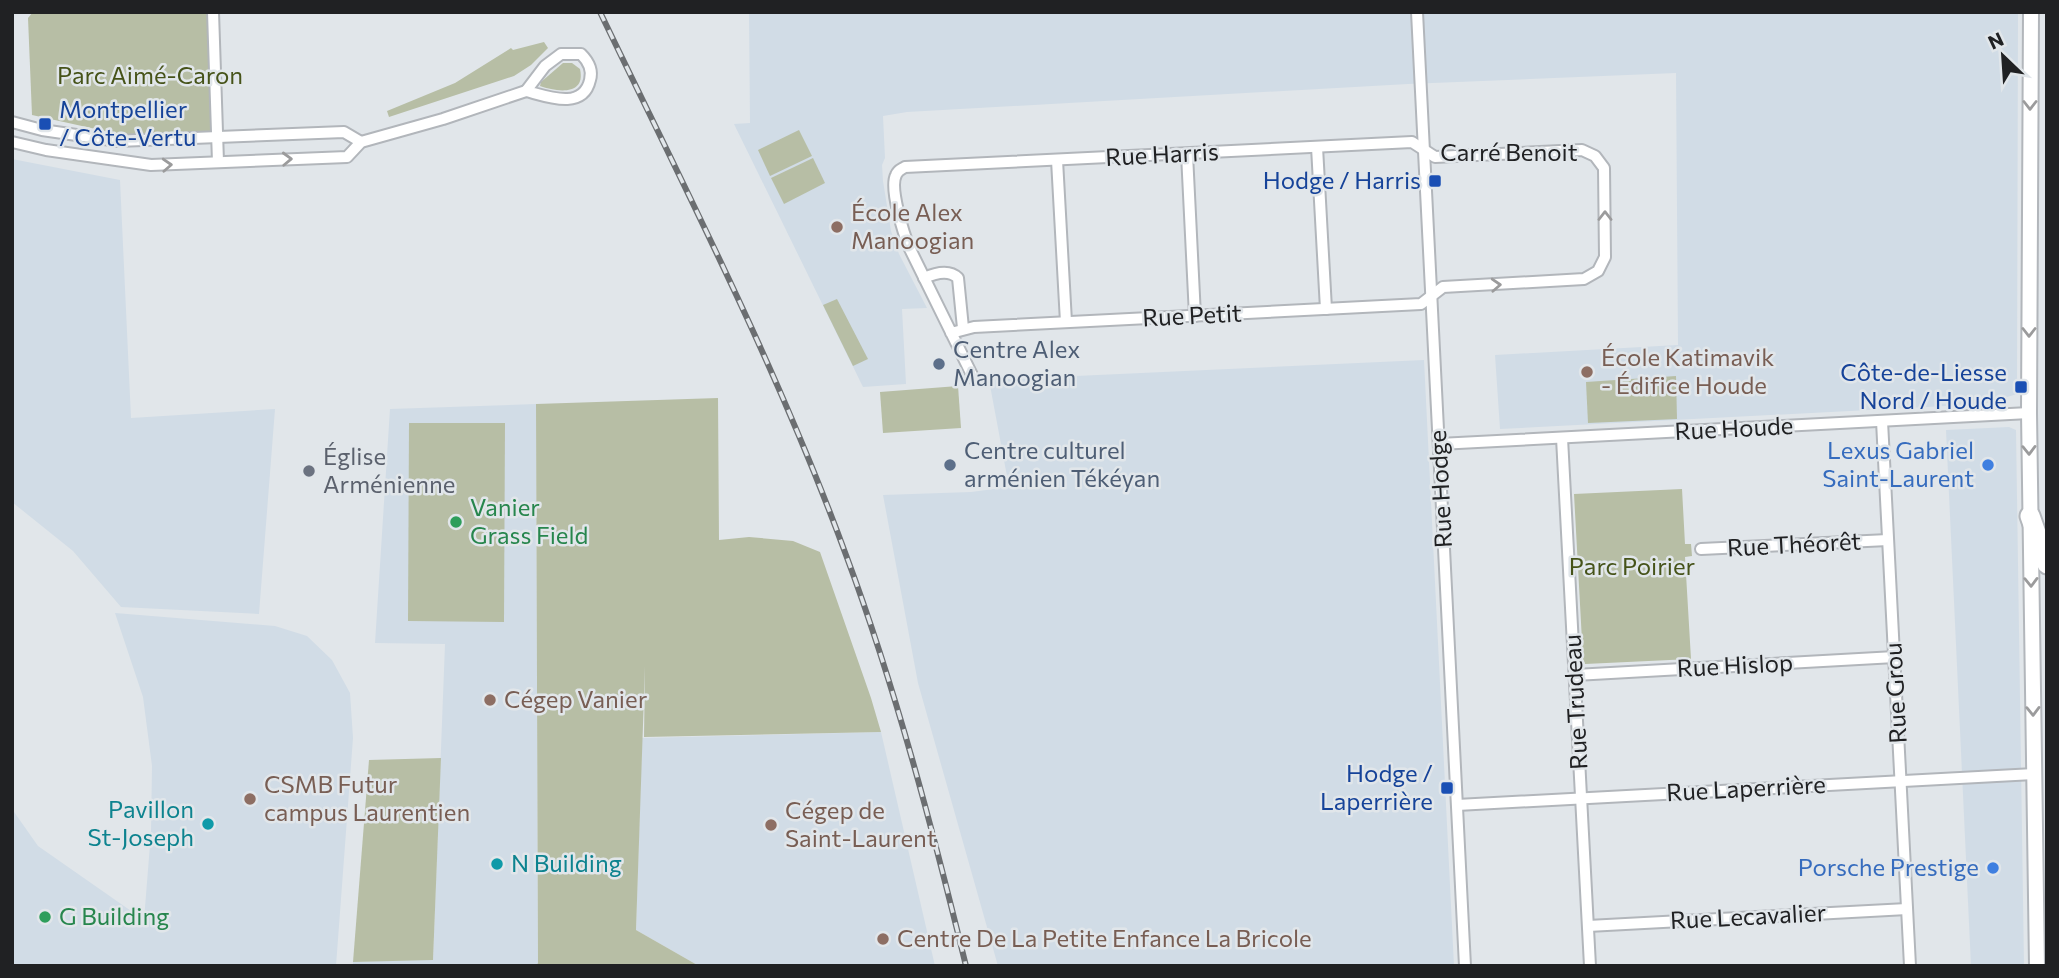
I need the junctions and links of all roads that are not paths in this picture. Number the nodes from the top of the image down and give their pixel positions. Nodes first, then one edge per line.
1 (213, 12) edge
2 (1417, 12) edge
3 (2031, 12) edge
4 (526, 90) junction
5 (12, 122) edge
6 (218, 137) junction
7 (12, 142) edge
8 (361, 142) junction
9 (1317, 147) junction
10 (1424, 150) junction
11 (1187, 154) junction
12 (1057, 160) junction
13 (218, 162) junction
14 (924, 278) junction
15 (1431, 296) junction
16 (1326, 309) junction
17 (1195, 316) junction
18 (1066, 322) junction
19 (963, 328) junction
20 (951, 333) junction
21 (974, 379) dead end
22 (2029, 414) junction
23 (1882, 421) junction
24 (1562, 438) junction
25 (1439, 444) junction
26 (2030, 516) junction
27 (1888, 540) junction
28 (1701, 549) dead end
29 (2047, 564) edge
30 (1895, 657) junction
31 (1575, 675) junction
32 (2035, 774) junction
33 (1901, 782) junction
34 (1581, 797) junction
35 (1457, 805) junction
36 (1908, 909) junction
37 (1588, 926) junction
38 (1465, 966) edge
39 (1590, 966) edge
40 (1910, 966) edge
41 (2037, 966) edge

1 - 6 street
2 - 10 street, Rue Hodge
3 -> 22 main road
4 - 4 street
4 - 8 street
5 - 6 street
6 - 8 street
6 - 13 street
7 -> 13 street
13 -> 8 street
9 - 10 street, Rue Harris
9 - 11 street, Rue Harris
9 - 16 street
10 - 15 street, Rue Hodge
15 -> 10 street, Carré Benoit
11 - 12 street, Rue Harris
11 - 17 street
12 - 14 street, Rue Harris
12 - 18 street
14 - 19 street
14 - 20 street
15 - 16 street, Rue Petit
15 - 25 street, Rue Hodge
16 - 17 street, Rue Petit
17 - 18 street, Rue Petit
18 - 19 street, Rue Petit
19 - 20 street, Rue Petit
20 - 21 street
22 - 23 street, Rue Houde
22 -> 26 main road
23 - 24 street, Rue Houde
23 - 27 street, Rue Grou
24 - 25 street, Rue Houde
24 - 31 street, Rue Trudeau
25 - 35 street, Rue Hodge
26 - 29 highway
26 -> 32 main road
27 - 28 street, Rue Théorêt
27 - 30 street, Rue Grou
30 - 31 street, Rue Hislop
30 - 33 street, Rue Grou
31 - 34 street, Rue Trudeau
32 - 33 street, Rue Laperrière
32 - 41 main road
33 - 34 street, Rue Laperrière
33 - 36 street, Rue Grou
34 - 35 street, Rue Laperrière
34 - 37 street, Rue Trudeau
35 - 38 street, Rue Hodge
36 - 37 street, Rue Lecavalier
36 - 40 street, Rue Grou
37 - 39 street, Rue Trudeau

